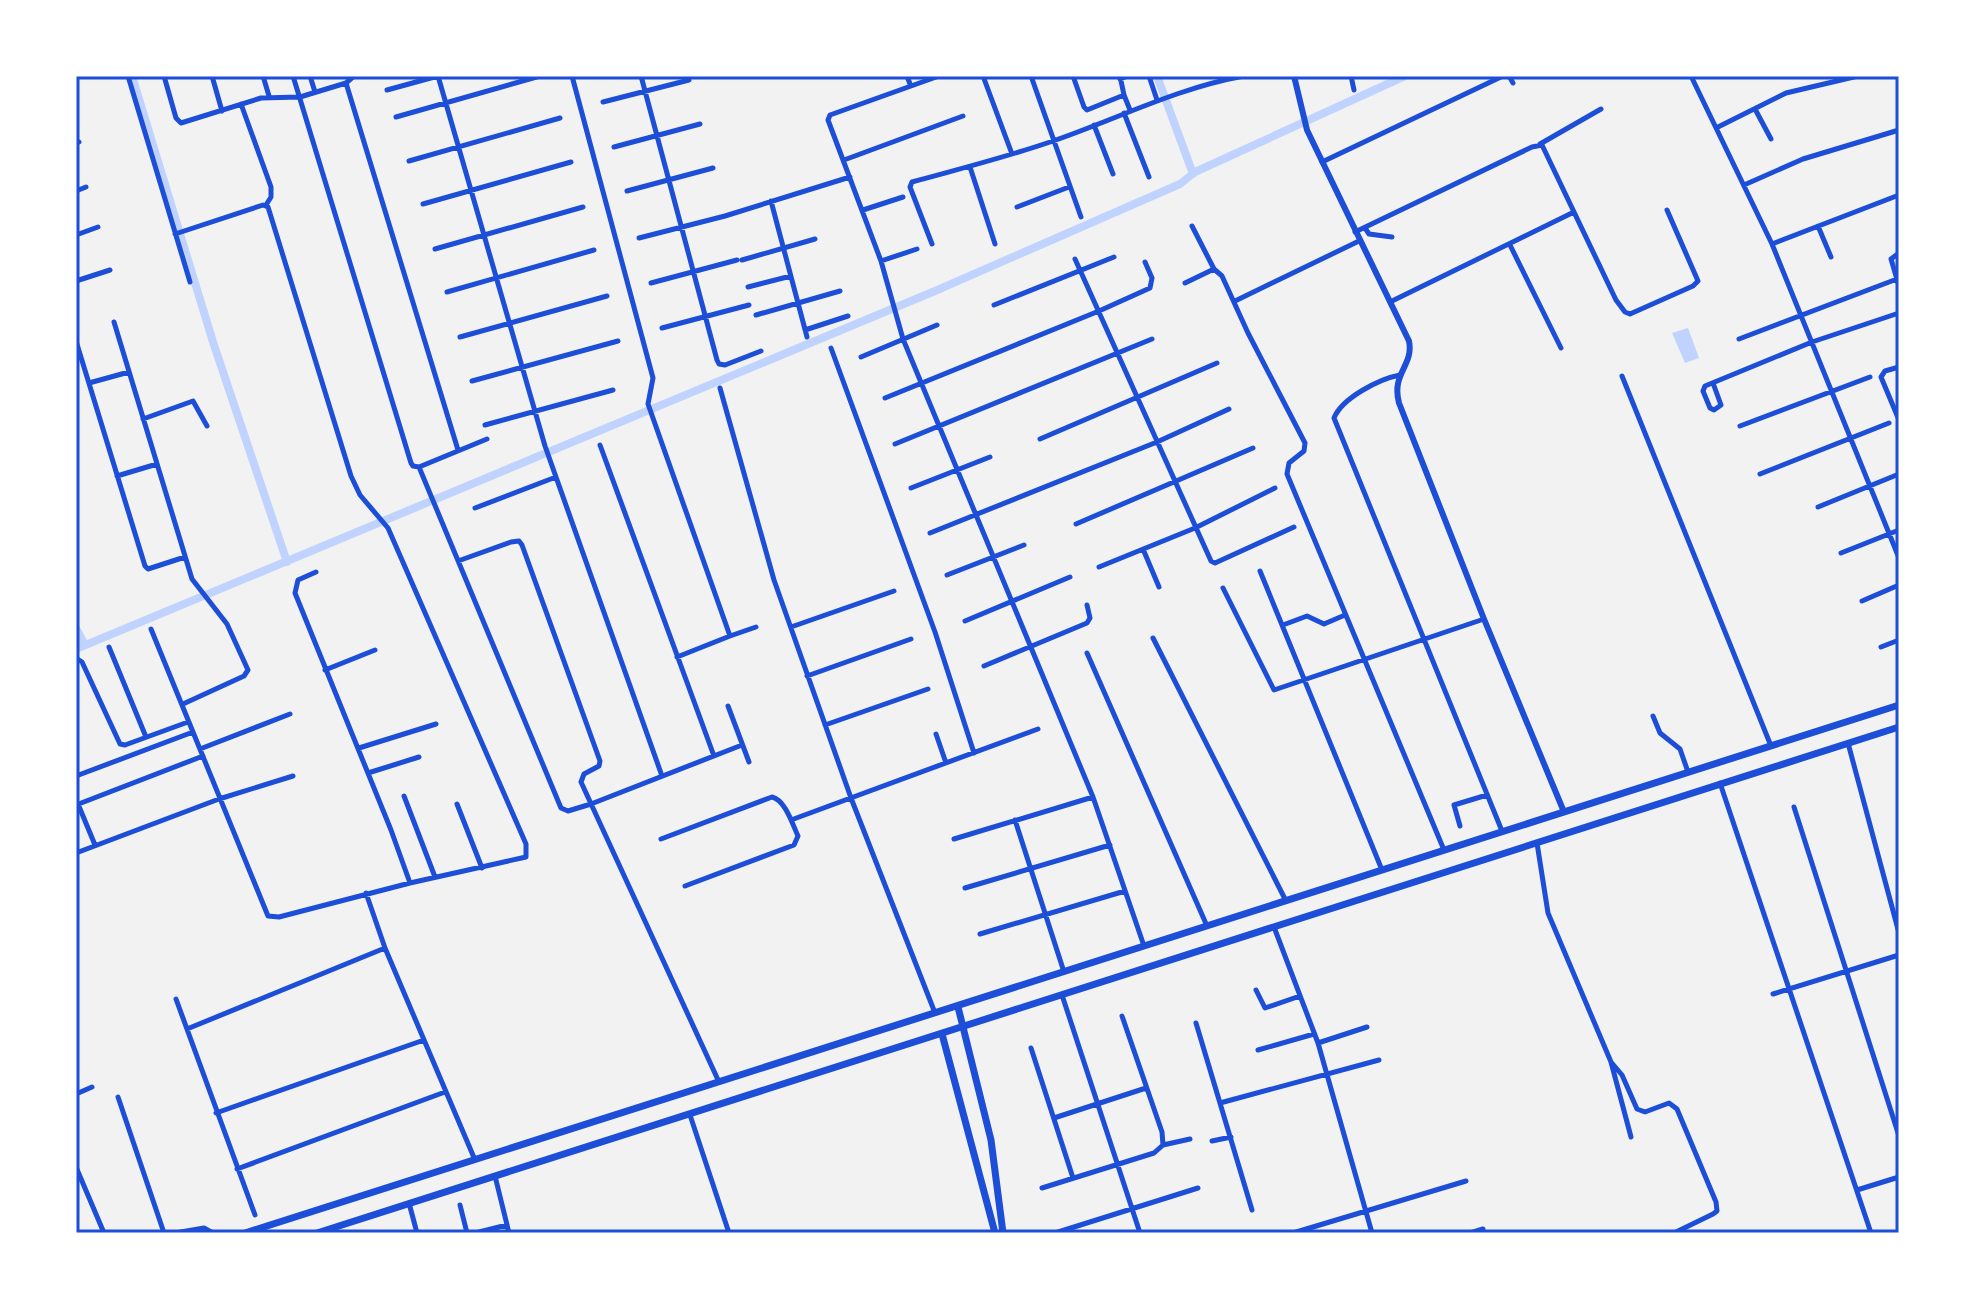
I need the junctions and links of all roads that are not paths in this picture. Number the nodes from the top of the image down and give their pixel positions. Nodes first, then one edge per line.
1 (128, 76) edge
2 (164, 76) edge
3 (212, 76) edge
4 (263, 76) edge
5 (293, 76) edge
6 (310, 76) edge
7 (354, 76) edge
8 (438, 76) edge
9 (540, 76) edge
10 (572, 76) edge
11 (641, 76) edge
12 (907, 76) edge
13 (939, 76) edge
14 (983, 76) edge
15 (1031, 76) edge
16 (1073, 76) edge
17 (1128, 76) edge
18 (1149, 76) edge
19 (1244, 76) edge
20 (1257, 76) edge
21 (1271, 76) edge
22 (1303, 76) edge
23 (1351, 76) edge
24 (1506, 76) edge
25 (1691, 76) edge
26 (1858, 76) edge
27 (1120, 77) edge
28 (1294, 77) edge
29 (689, 80) dead end
30 (346, 83) junction
31 (1513, 83) dead end
32 (910, 84) junction
33 (387, 90) dead end
34 (1354, 90) dead end
35 (645, 91) junction
36 (315, 92) junction
37 (1124, 95) junction
38 (269, 96) junction
39 (300, 97) junction
40 (1159, 99) junction
41 (446, 102) junction
42 (603, 102) dead end
43 (241, 104) junction
44 (1601, 109) dead end
45 (1755, 109) junction
46 (222, 111) junction
47 (1127, 112) junction
48 (963, 116) dead end
49 (396, 117) dead end
50 (560, 118) dead end
51 (700, 124) dead end
52 (1094, 125) junction
53 (1716, 128) junction
54 (1899, 130) edge
55 (657, 135) junction
56 (1771, 139) dead end
57 (1055, 140) junction
58 (1538, 145) junction
59 (458, 146) junction
60 (614, 147) dead end
61 (1012, 154) junction
62 (844, 160) junction
63 (409, 161) dead end
64 (571, 162) dead end
65 (1322, 162) junction
66 (970, 167) junction
67 (713, 168) dead end
68 (1113, 174) dead end
69 (850, 177) junction
70 (1149, 177) dead end
71 (669, 179) junction
72 (1744, 185) junction
73 (86, 187) dead end
74 (1069, 187) junction
75 (76, 191) edge
76 (471, 191) junction
77 (627, 191) dead end
78 (1899, 195) edge
79 (903, 197) dead end
80 (771, 201) junction
81 (423, 204) dead end
82 (266, 205) junction
83 (583, 207) dead end
84 (1017, 207) dead end
85 (863, 210) junction
86 (1667, 210) dead end
87 (1574, 212) junction
88 (1081, 217) dead end
89 (1192, 226) dead end
90 (1818, 226) junction
91 (98, 227) dead end
92 (681, 227) junction
93 (1365, 228) junction
94 (1355, 232) junction
95 (175, 234) junction
96 (484, 234) junction
97 (76, 235) edge
98 (1392, 237) dead end
99 (639, 238) dead end
100 (815, 239) dead end
101 (1359, 241) junction
102 (932, 244) dead end
103 (995, 244) dead end
104 (1772, 244) junction
105 (1510, 245) junction
106 (784, 248) junction
107 (435, 249) dead end
108 (917, 249) dead end
109 (594, 250) dead end
110 (1899, 253) edge
111 (1114, 257) dead end
112 (1831, 257) dead end
113 (1075, 259) dead end
114 (881, 261) junction
115 (1145, 262) dead end
116 (1214, 269) junction
117 (110, 270) dead end
118 (1081, 270) junction
119 (693, 271) junction
120 (791, 276) junction
121 (496, 278) junction
122 (1897, 279) junction
123 (76, 281) edge
124 (190, 282) dead end
125 (651, 283) dead end
126 (1185, 283) dead end
127 (1899, 286) edge
128 (748, 287) dead end
129 (840, 291) dead end
130 (447, 292) dead end
131 (607, 296) dead end
132 (1235, 301) junction
133 (1390, 302) junction
134 (798, 303) junction
135 (749, 305) dead end
136 (994, 305) dead end
137 (1099, 311) junction
138 (1899, 313) edge
139 (756, 315) dead end
140 (1800, 315) junction
141 (705, 316) junction
142 (848, 316) dead end
143 (114, 322) dead end
144 (509, 323) junction
145 (937, 325) dead end
146 (662, 328) dead end
147 (460, 337) dead end
148 (903, 339) junction
149 (1152, 339) dead end
150 (1739, 339) dead end
151 (76, 341) edge
152 (618, 341) dead end
153 (1812, 342) junction
154 (831, 348) dead end
155 (1561, 348) dead end
156 (761, 351) dead end
157 (1119, 355) junction
158 (861, 357) dead end
159 (1217, 363) dead end
160 (522, 367) junction
161 (1899, 367) edge
162 (129, 372) junction
163 (1400, 375) junction
164 (1622, 376) dead end
165 (1870, 377) dead end
166 (472, 381) dead end
167 (920, 382) junction
168 (89, 383) junction
169 (1713, 383) junction
170 (720, 388) dead end
171 (613, 390) dead end
172 (1831, 390) junction
173 (885, 398) dead end
174 (1138, 398) junction
175 (1229, 409) dead end
176 (535, 411) junction
177 (1899, 418) edge
178 (143, 419) junction
179 (1889, 423) dead end
180 (485, 425) dead end
181 (207, 426) dead end
182 (938, 426) junction
183 (1740, 426) dead end
184 (1850, 438) junction
185 (487, 439) dead end
186 (1040, 439) dead end
187 (1157, 442) junction
188 (895, 444) dead end
189 (600, 445) dead end
190 (1253, 448) dead end
191 (458, 450) junction
192 (990, 457) dead end
193 (157, 464) junction
194 (419, 467) junction
195 (956, 470) junction
196 (1760, 474) dead end
197 (1899, 474) edge
198 (117, 476) junction
199 (556, 477) junction
200 (1175, 483) junction
201 (1869, 486) junction
202 (911, 488) dead end
203 (1275, 488) dead end
204 (1818, 507) dead end
205 (475, 508) dead end
206 (974, 515) junction
207 (1076, 524) dead end
208 (1294, 527) dead end
209 (1195, 528) junction
210 (1899, 530) edge
211 (930, 533) dead end
212 (1889, 534) junction
213 (1024, 545) dead end
214 (1143, 549) junction
215 (1841, 553) dead end
216 (185, 557) junction
217 (992, 557) junction
218 (1899, 558) edge
219 (458, 561) junction
220 (1099, 567) dead end
221 (1260, 571) dead end
222 (316, 572) dead end
223 (947, 575) dead end
224 (1070, 577) dead end
225 (1899, 585) edge
226 (1159, 587) dead end
227 (1223, 588) dead end
228 (894, 591) dead end
229 (1862, 601) dead end
230 (1011, 602) junction
231 (1087, 605) dead end
232 (1345, 615) junction
233 (1484, 619) junction
234 (965, 621) dead end
235 (1283, 625) junction
236 (756, 627) dead end
237 (791, 627) junction
238 (151, 629) dead end
239 (730, 636) junction
240 (1153, 638) dead end
241 (911, 639) dead end
242 (1424, 639) junction
243 (1899, 640) edge
244 (109, 647) dead end
245 (1030, 647) junction
246 (1881, 647) dead end
247 (375, 650) dead end
248 (1087, 653) dead end
249 (677, 657) junction
250 (76, 658) edge
251 (1364, 658) junction
252 (984, 666) dead end
253 (325, 670) junction
254 (807, 676) junction
255 (1305, 678) junction
256 (928, 689) dead end
257 (183, 704) junction
258 (1899, 705) edge
259 (728, 706) dead end
260 (290, 714) dead end
261 (1653, 716) dead end
262 (1851, 721) junction
263 (188, 722) junction
264 (436, 724) dead end
265 (825, 725) junction
266 (1899, 727) edge
267 (1038, 729) dead end
268 (193, 732) junction
269 (936, 734) dead end
270 (146, 737) junction
271 (1852, 742) junction
272 (742, 745) junction
273 (1771, 746) junction
274 (359, 748) junction
275 (201, 753) junction
276 (974, 753) junction
277 (714, 756) junction
278 (419, 757) dead end
279 (749, 762) dead end
280 (946, 763) junction
281 (1688, 772) junction
282 (368, 773) junction
283 (76, 776) edge
284 (293, 776) dead end
285 (662, 776) junction
286 (1720, 783) junction
287 (1487, 795) junction
288 (404, 796) dead end
289 (1093, 797) junction
290 (851, 798) junction
291 (219, 799) junction
292 (457, 804) dead end
293 (591, 804) junction
294 (77, 805) edge
295 (1794, 807) dead end
296 (1564, 812) junction
297 (791, 820) junction
298 (1015, 820) junction
299 (1460, 826) dead end
300 (1503, 832) junction
301 (661, 839) dead end
302 (954, 839) dead end
303 (1537, 842) junction
304 (95, 845) junction
305 (1110, 845) junction
306 (1445, 851) junction
307 (76, 853) edge
308 (482, 868) junction
309 (1030, 868) junction
310 (1382, 870) junction
311 (435, 877) junction
312 (410, 883) junction
313 (685, 886) dead end
314 (965, 888) dead end
315 (1126, 891) junction
316 (366, 893) junction
317 (1286, 901) junction
318 (1044, 915) junction
319 (1207, 926) junction
320 (1274, 926) junction
321 (1899, 933) edge
322 (980, 934) dead end
323 (1162, 940) junction
324 (1144, 946) junction
325 (385, 948) junction
326 (1899, 955) edge
327 (1170, 959) junction
328 (1846, 971) junction
329 (1064, 972) junction
330 (1256, 990) dead end
331 (1788, 990) junction
332 (1773, 994) dead end
333 (1062, 995) junction
334 (1300, 996) junction
335 (176, 999) dead end
336 (958, 1007) junction
337 (936, 1014) junction
338 (1122, 1016) dead end
339 (1196, 1023) dead end
340 (963, 1027) junction
341 (1367, 1027) dead end
342 (187, 1029) junction
343 (942, 1034) junction
344 (1314, 1034) junction
345 (424, 1040) junction
346 (1318, 1043) junction
347 (1031, 1048) dead end
348 (1258, 1050) dead end
349 (1379, 1060) dead end
350 (1611, 1062) junction
351 (1327, 1075) junction
352 (719, 1083) junction
353 (92, 1087) dead end
354 (1146, 1088) junction
355 (445, 1092) junction
356 (76, 1094) edge
357 (118, 1097) dead end
358 (1220, 1103) junction
359 (1097, 1104) junction
360 (216, 1113) junction
361 (690, 1115) junction
362 (1054, 1118) junction
363 (1899, 1136) edge
364 (1231, 1137) junction
365 (1631, 1137) dead end
366 (1190, 1139) dead end
367 (1212, 1141) dead end
368 (1163, 1145) junction
369 (475, 1160) junction
370 (1117, 1164) junction
371 (76, 1167) edge
372 (237, 1169) junction
373 (495, 1176) junction
374 (1899, 1177) edge
375 (1073, 1178) junction
376 (1466, 1181) dead end
377 (1042, 1188) dead end
378 (1198, 1188) dead end
379 (1857, 1190) junction
380 (409, 1203) junction
381 (460, 1205) dead end
382 (1132, 1209) junction
383 (1252, 1210) dead end
384 (1365, 1211) junction
385 (255, 1215) dead end
386 (507, 1225) junction
387 (1483, 1229) dead end
388 (104, 1233) edge
389 (164, 1233) edge
390 (175, 1233) edge
391 (213, 1233) edge
392 (245, 1233) edge
393 (317, 1233) edge
394 (417, 1233) edge
395 (467, 1233) edge
396 (475, 1233) edge
397 (509, 1233) edge
398 (729, 1233) edge
399 (995, 1233) edge
400 (1003, 1233) edge
401 (1055, 1233) edge
402 (1140, 1233) edge
403 (1293, 1233) edge
404 (1372, 1233) edge
405 (1470, 1233) edge
406 (1674, 1233) edge
407 (1871, 1233) edge

1 - 95 street
2 - 46 street
3 - 46 street
4 - 38 street
5 - 39 street
6 - 36 street
7 - 30 street
8 - 33 street
8 - 41 street
9 - 41 street
10 - 239 street
11 - 35 street
12 - 32 street
13 - 32 street
14 - 61 street
15 - 57 street
16 - 37 street
17 - 27 street
18 - 40 street
19 - 40 street
20 - 21 street
22 - 28 street
23 - 34 street
24 - 31 street
24 - 65 street
25 - 53 street
26 - 45 street
27 - 37 street
28 - 65 street
29 - 35 street
30 - 36 street
30 - 191 street
32 - 62 street
35 - 42 street
35 - 55 street
36 - 39 street
37 - 47 street
38 - 39 street
38 - 43 street
39 - 194 street
40 - 47 street
41 - 49 street
41 - 59 street
43 - 46 street
43 - 82 street
44 - 58 street
45 - 53 street
45 - 56 street
47 - 52 street
47 - 70 street
48 - 62 street
50 - 59 street
51 - 55 street
52 - 57 street
52 - 68 street
53 - 72 street
54 - 72 street
55 - 60 street
55 - 71 street
57 - 61 street
57 - 74 street
58 - 87 street
58 - 93 street
59 - 63 street
59 - 76 street
61 - 66 street
62 - 69 street
64 - 76 street
65 - 94 street
66 - 102 street
66 - 103 street
67 - 71 street
69 - 80 street
69 - 85 street
71 - 77 street
71 - 92 street
72 - 104 street
73 - 75 street
74 - 84 street
74 - 88 street
76 - 81 street
76 - 96 street
78 - 90 street
79 - 85 street
80 - 92 street
80 - 106 street
82 - 95 street
82 - 308 street
83 - 96 street
85 - 114 street
86 - 87 street
87 - 105 street
89 - 116 street
90 - 104 street
90 - 112 street
91 - 97 street
92 - 99 street
92 - 119 street
93 - 94 street
93 - 98 street
94 - 101 street
95 - 124 street
96 - 107 street
96 - 121 street
100 - 106 street
101 - 132 street
101 - 133 street
104 - 140 street
105 - 133 street
105 - 155 street
106 - 119 street
106 - 120 street
108 - 114 street
109 - 121 street
110 - 122 street
111 - 118 street
113 - 118 street
114 - 148 street
115 - 137 street
116 - 126 street
116 - 132 street
117 - 123 street
118 - 136 street
118 - 137 street
119 - 125 street
119 - 141 street
120 - 128 street
120 - 134 street
121 - 130 street
121 - 144 street
122 - 127 street
122 - 140 street
129 - 134 street
131 - 144 street
132 - 232 street
133 - 163 street
134 - 139 street
134 - 142 street
135 - 141 street
137 - 157 street
137 - 167 street
138 - 153 street
140 - 150 street
140 - 153 street
141 - 146 street
141 - 156 street
143 - 162 street
144 - 147 street
144 - 160 street
145 - 148 street
148 - 158 street
148 - 167 street
149 - 157 street
151 - 168 street
152 - 160 street
153 - 169 street
153 - 172 street
154 - 276 street
157 - 174 street
157 - 182 street
159 - 174 street
160 - 166 street
160 - 176 street
161 - 177 street
162 - 168 street
162 - 178 street
163 - 233 street
163 - 242 street
164 - 273 street
165 - 172 street
167 - 173 street
167 - 182 street
168 - 198 street
169 - 169 street
170 - 237 street
171 - 176 street
172 - 183 street
172 - 184 street
174 - 186 street
174 - 187 street
175 - 187 street
176 - 180 street
176 - 199 street
178 - 181 street
178 - 193 street
179 - 184 street
182 - 188 street
182 - 195 street
184 - 196 street
184 - 201 street
185 - 191 street
187 - 200 street
187 - 206 street
189 - 249 street
190 - 200 street
191 - 194 street
192 - 195 street
193 - 198 street
193 - 216 street
194 - 219 street
195 - 202 street
195 - 206 street
197 - 201 street
198 - 216 street
199 - 205 street
199 - 285 street
200 - 207 street
200 - 209 street
201 - 204 street
201 - 212 street
203 - 209 street
206 - 211 street
206 - 217 street
208 - 209 street
209 - 214 street
210 - 212 street
212 - 215 street
212 - 218 street
213 - 217 street
214 - 220 street
214 - 226 street
216 - 257 street
217 - 223 street
217 - 230 street
219 - 293 street
219 - 293 street
221 - 235 street
222 - 253 street
224 - 230 street
225 - 229 street
227 - 255 street
228 - 237 street
230 - 234 street
230 - 245 street
231 - 245 street
232 - 235 street
232 - 251 street
233 - 242 street
233 - 296 street
235 - 255 street
236 - 239 street
237 - 254 street
238 - 257 street
239 - 249 street
240 - 317 street
241 - 254 street
242 - 251 street
242 - 287 street
243 - 246 street
244 - 270 street
245 - 252 street
245 - 289 street
247 - 253 street
248 - 319 street
249 - 277 street
250 - 270 street
251 - 255 street
251 - 306 street
253 - 274 street
254 - 265 street
255 - 310 street
256 - 265 street
257 - 263 street
258 - 262 main road
259 - 272 street
260 - 275 street
261 - 281 street
262 - 271 main road
262 - 273 main road
263 - 268 street
263 - 270 street
264 - 274 street
265 - 290 street
266 - 271 main road
267 - 276 street
268 - 275 street
268 - 283 street
269 - 280 street
271 - 286 main road
271 - 321 street
272 - 277 street
272 - 279 street
273 - 281 main road
274 - 282 street
275 - 291 street
275 - 294 street
276 - 280 street
277 - 285 street
278 - 282 street
280 - 290 street
281 - 296 main road
282 - 312 street
284 - 291 street
285 - 293 street
286 - 303 main road
286 - 331 street
287 - 299 street
287 - 300 street
288 - 311 street
289 - 298 street
289 - 305 street
290 - 297 street
290 - 337 street
291 - 304 street
291 - 316 street
292 - 308 street
293 - 352 street
294 - 304 street
295 - 328 street
296 - 300 main road
297 - 301 street
297 - 313 street
298 - 302 street
298 - 309 street
300 - 306 main road
303 - 320 main road
303 - 350 street
304 - 307 street
305 - 309 street
305 - 315 street
306 - 310 main road
308 - 311 street
309 - 314 street
309 - 318 street
310 - 317 main road
311 - 312 street
312 - 316 street
315 - 318 street
315 - 324 street
316 - 325 street
317 - 319 main road
318 - 322 street
318 - 329 street
319 - 323 main road
320 - 327 main road
320 - 334 street
323 - 324 main road
323 - 327 main road
324 - 329 main road
325 - 342 street
325 - 345 street
326 - 328 street
327 - 333 main road
328 - 331 street
328 - 363 street
329 - 336 main road
330 - 334 street
331 - 332 street
331 - 379 street
333 - 340 main road
333 - 359 street
334 - 344 street
335 - 342 street
336 - 337 main road
336 - 340 main road
337 - 343 main road
337 - 352 main road
338 - 354 street
339 - 358 street
340 - 343 main road
340 - 400 main road
341 - 346 street
342 - 360 street
343 - 361 main road
343 - 399 main road
344 - 346 street
344 - 348 street
345 - 355 street
345 - 360 street
346 - 351 street
347 - 362 street
349 - 351 street
350 - 365 street
350 - 406 street
351 - 358 street
351 - 384 street
352 - 369 main road
353 - 356 street
354 - 359 street
354 - 368 street
355 - 369 street
355 - 372 street
357 - 389 street
358 - 364 street
359 - 362 street
359 - 370 street
360 - 372 street
361 - 373 main road
361 - 398 street
362 - 375 street
364 - 367 street
364 - 383 street
366 - 368 street
368 - 370 street
369 - 392 main road
370 - 375 street
370 - 382 street
371 - 388 street
372 - 385 street
373 - 380 main road
373 - 386 street
374 - 379 street
375 - 377 street
376 - 384 street
378 - 382 street
379 - 407 street
380 - 393 main road
380 - 394 street
381 - 395 street
382 - 401 street
382 - 402 street
384 - 403 street
384 - 404 street
386 - 396 street
386 - 397 street
387 - 405 street
390 - 391 street

